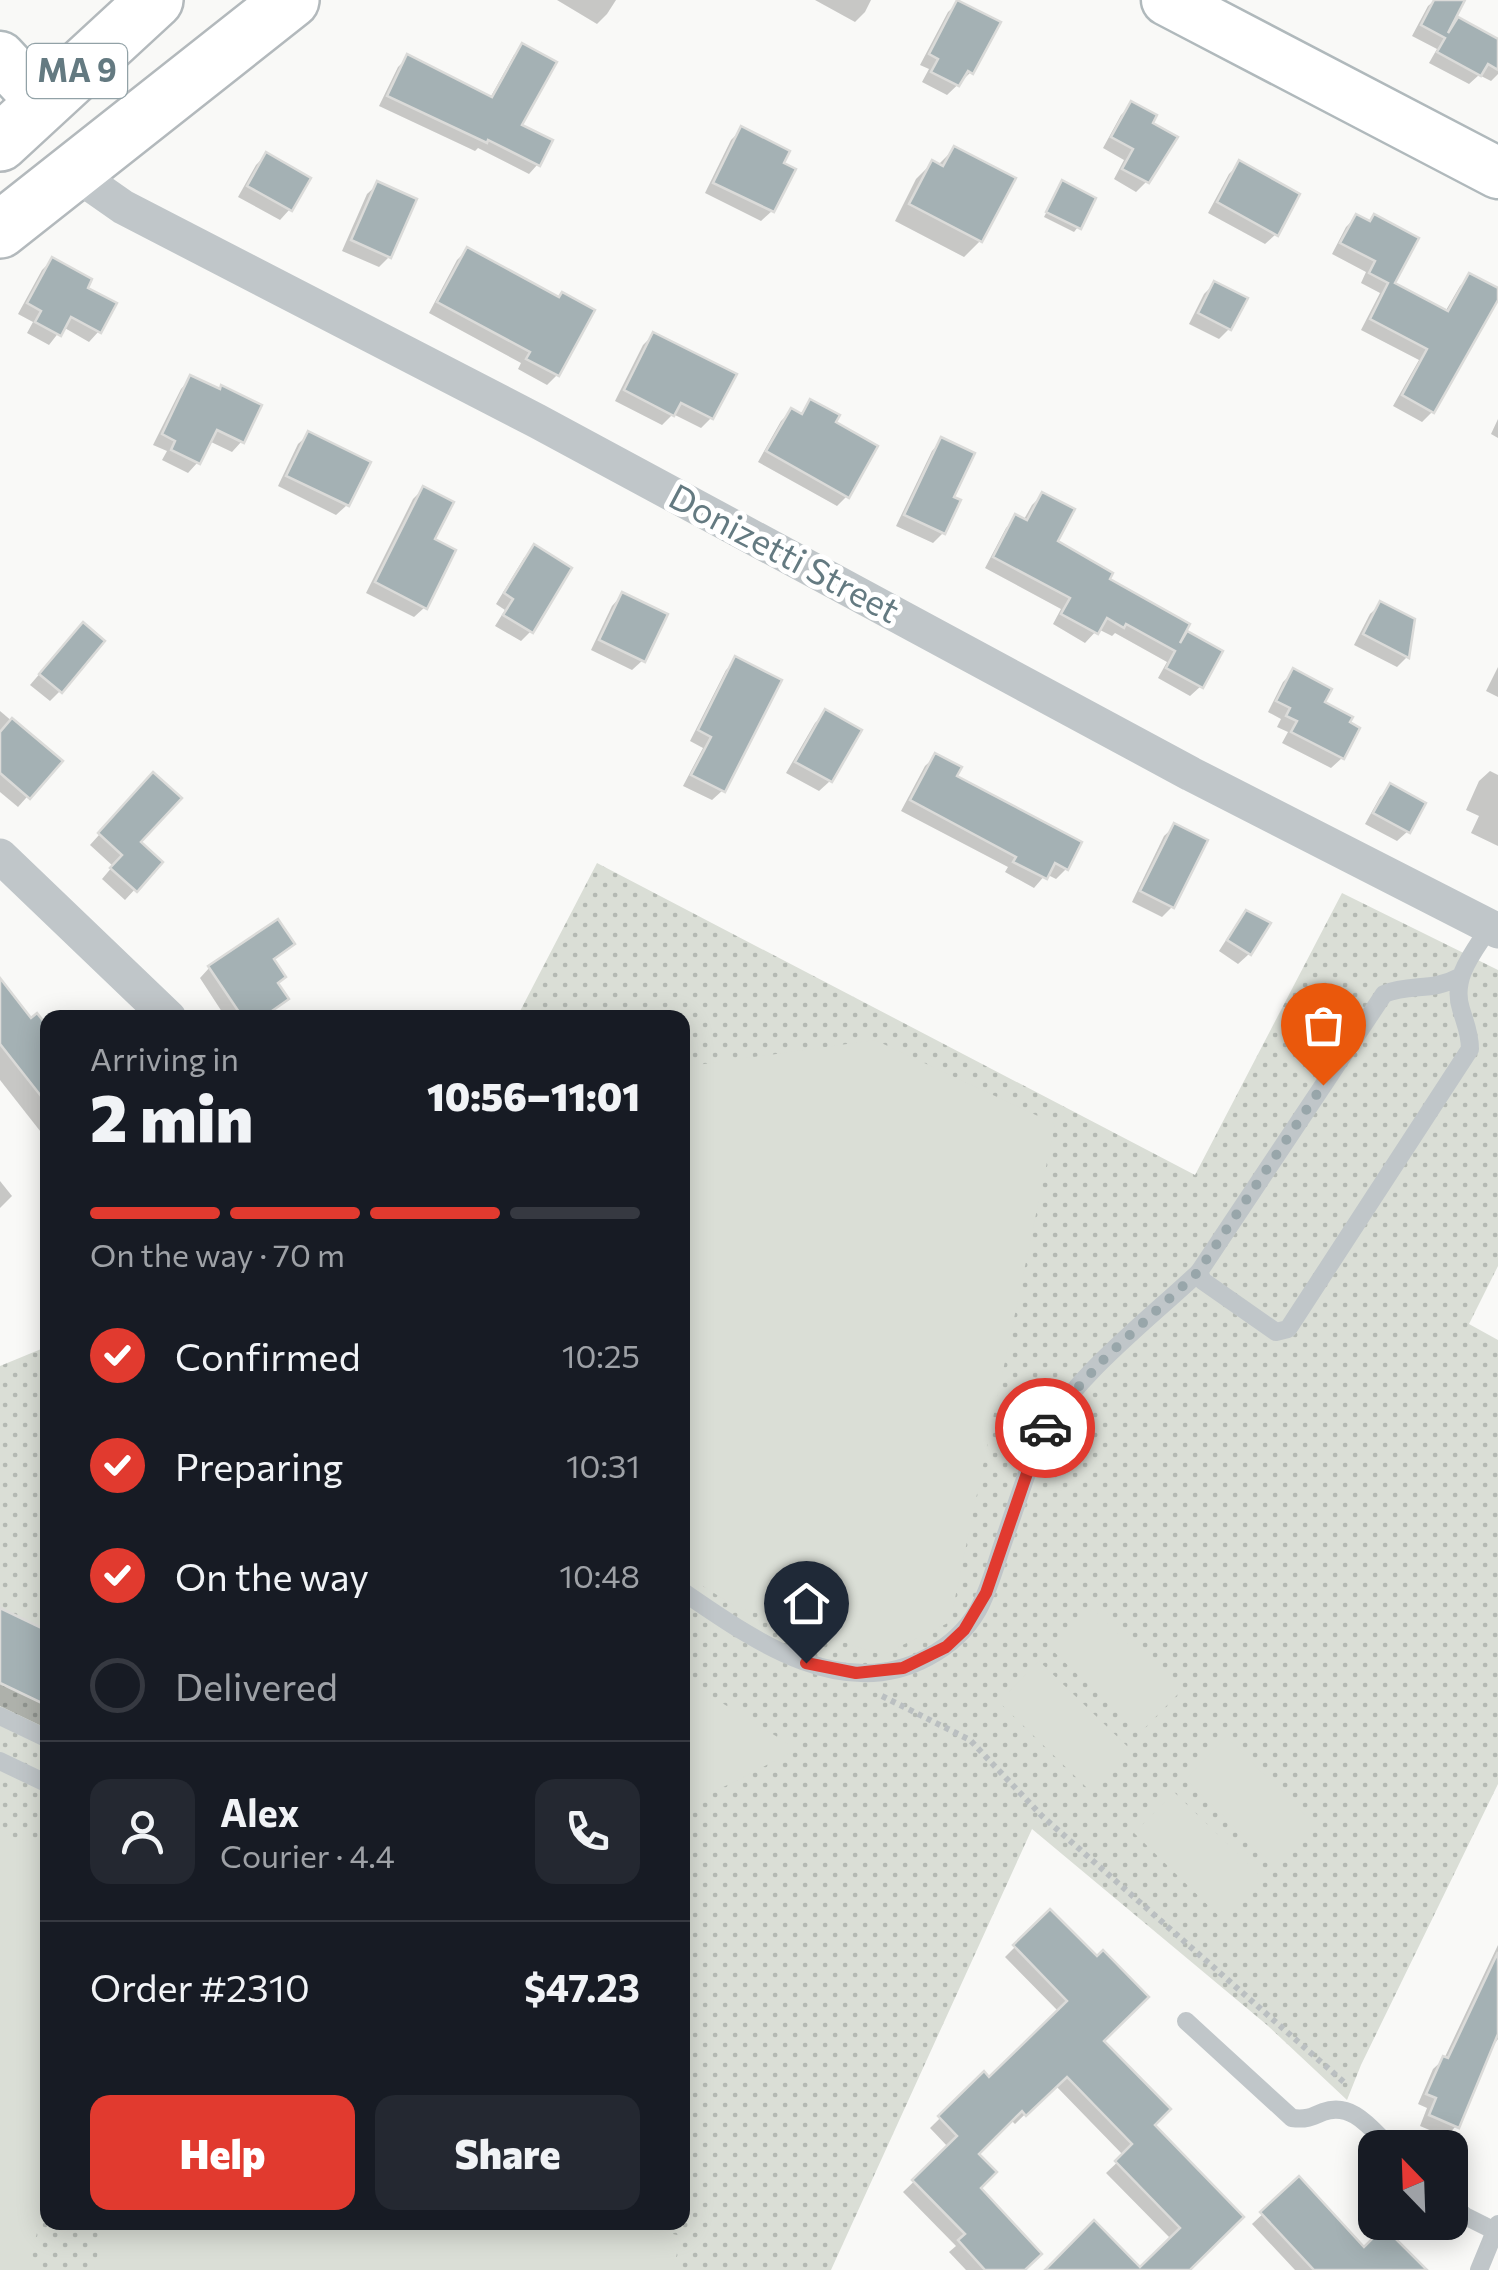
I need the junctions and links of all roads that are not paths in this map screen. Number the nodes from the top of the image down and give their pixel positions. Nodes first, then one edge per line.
1 (155, 0) edge
2 (180, 0) edge
3 (291, 0) edge
4 (1167, 0) edge
5 (223, 52) junction
6 (0, 57) edge
7 (42, 102) junction
8 (0, 143) edge
9 (73, 172) junction
10 (1498, 172) edge
11 (0, 230) edge
12 (3, 866) edge
13 (1493, 929) edge
14 (1459, 978) junction
15 (159, 1010) edge
16 (1198, 1272) junction
17 (690, 1597) edge
18 (0, 1716) edge
19 (40, 1735) edge
20 (0, 1761) edge
21 (40, 1780) edge
22 (1186, 2021) dead end
23 (1372, 2130) edge
24 (1468, 2217) edge
25 (1496, 2227) edge
26 (1479, 2270) edge

1 - 7 highway, MA 9
2 - 5 highway
3 - 5 highway, MA 9
4 - 10 main road
5 - 9 highway, MA 9
6 - 7 main road
7 - 8 highway, MA 9
9 - 11 highway, MA 9
9 - 13 street, Donizetti Street
12 - 15 street
13 - 14 lane
14 - 16 lane
14 - 16 lane
16 - 17 lane
18 - 19 lane
20 - 21 lane
22 - 23 lane
24 - 25 lane
25 - 26 lane

